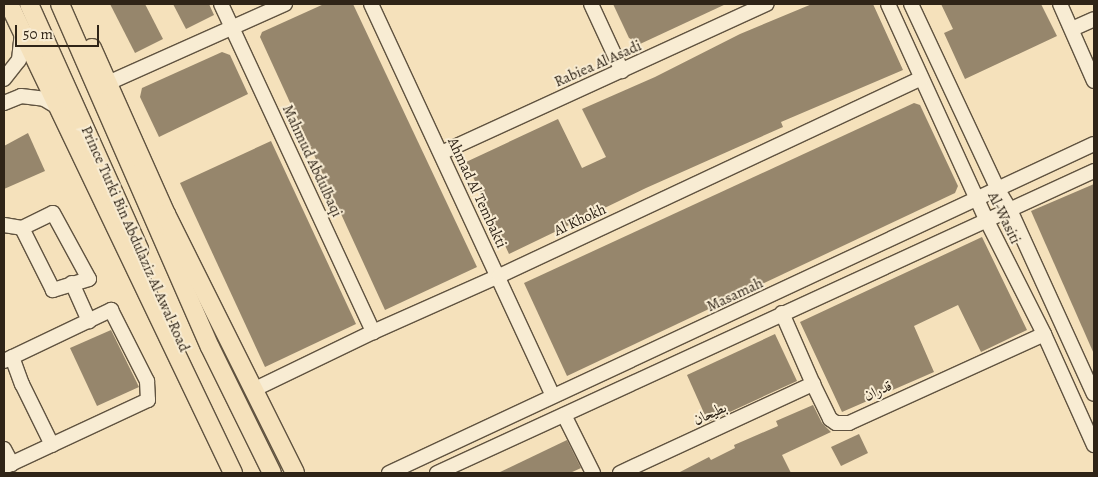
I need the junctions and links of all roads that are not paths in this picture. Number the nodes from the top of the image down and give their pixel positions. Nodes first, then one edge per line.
1 (9, 4) edge
2 (29, 4) edge
3 (60, 4) edge
4 (72, 4) edge
5 (221, 4) edge
6 (285, 4) edge
7 (370, 4) edge
8 (591, 4) edge
9 (767, 4) edge
10 (888, 4) edge
11 (911, 4) edge
12 (1060, 4) edge
13 (742, 9) edge
14 (1094, 19) edge
15 (231, 27) junction
16 (1072, 29) junction
17 (22, 30) junction
18 (622, 71) junction
19 (921, 78) junction
20 (4, 79) edge
21 (1094, 81) edge
22 (108, 83) junction
23 (4, 103) edge
24 (59, 108) junction
25 (1094, 144) edge
26 (441, 153) junction
27 (1094, 171) edge
28 (998, 190) junction
29 (977, 198) junction
30 (1010, 210) junction
31 (166, 214) junction
32 (987, 222) junction
33 (4, 225) edge
34 (22, 228) junction
35 (166, 246) junction
36 (499, 276) junction
37 (72, 283) junction
38 (782, 313) junction
39 (88, 320) junction
40 (373, 332) junction
41 (1044, 334) junction
42 (8, 359) edge
43 (579, 384) junction
44 (813, 384) junction
45 (253, 390) junction
46 (1094, 394) edge
47 (553, 396) junction
48 (585, 404) junction
49 (529, 408) junction
50 (564, 415) junction
51 (538, 427) junction
52 (52, 445) junction
53 (1094, 445) edge
54 (4, 449) edge
55 (8, 465) edge
56 (461, 469) edge
57 (233, 473) edge
58 (244, 473) edge
59 (272, 473) edge
60 (295, 473) edge
61 (389, 473) edge
62 (438, 473) edge
63 (593, 473) edge
64 (620, 473) edge

1 - 17 main road
2 - 58 main road, Prince Turki Bin Abdulaziz Al Awal Road
3 - 35 main road, Prince Turki Bin Abdulaziz Al Awal Road
4 - 22 main road
5 - 15 street, Mahmud Abdulbaqi
6 - 15 street
7 - 26 street, Ahmad Al Tembakti
8 - 18 street
9 - 13 street, Rabiea Al Asadi
10 - 19 street, Al-Wasiti
11 - 28 street, Al-Wasiti
12 - 16 street
13 - 18 street, Rabiea Al Asadi
14 - 16 street
15 - 22 street
15 - 40 street, Mahmud Abdulbaqi
16 - 21 street
17 - 20 street
17 - 24 main road
18 - 26 street, Rabiea Al Asadi
19 - 29 street, Al-Wasiti
19 - 36 street, Al Khokh
22 - 31 main road
23 - 24 street
24 - 57 main road
25 - 28 street, Masamah
26 - 36 street, Ahmad Al Tembakti
27 - 30 street
28 - 29 street, Masamah
28 - 30 street, Al-Wasiti
29 - 32 street, Al-Wasiti
29 - 43 street, Masamah
30 - 32 street
30 - 46 street, Al-Wasiti
31 - 35 main road
31 - 45 main road
32 - 38 street
32 - 41 street, Al-Wasiti
33 - 34 street
34 - 37 street
34 - 37 street
35 - 59 main road, Prince Turki Bin Abdulaziz Al Awal Road
36 - 40 street, Al Khokh
36 - 47 street, Ahmad Al Tembakti
37 - 39 street
38 - 44 street, قدران
38 - 48 street
39 - 42 street
39 - 52 street
40 - 45 street, Al Khokh
41 - 44 street, قدران
41 - 53 street, Al-Wasiti
42 - 52 street
43 - 47 street, Masamah
43 - 48 street
44 - 64 street, بطيحان
45 - 60 main road
47 - 49 street, Masamah
48 - 50 street
49 - 51 street
49 - 61 street, Masamah
50 - 51 street
50 - 63 street
51 - 56 street
52 - 55 street
54 - 55 street
56 - 62 street

